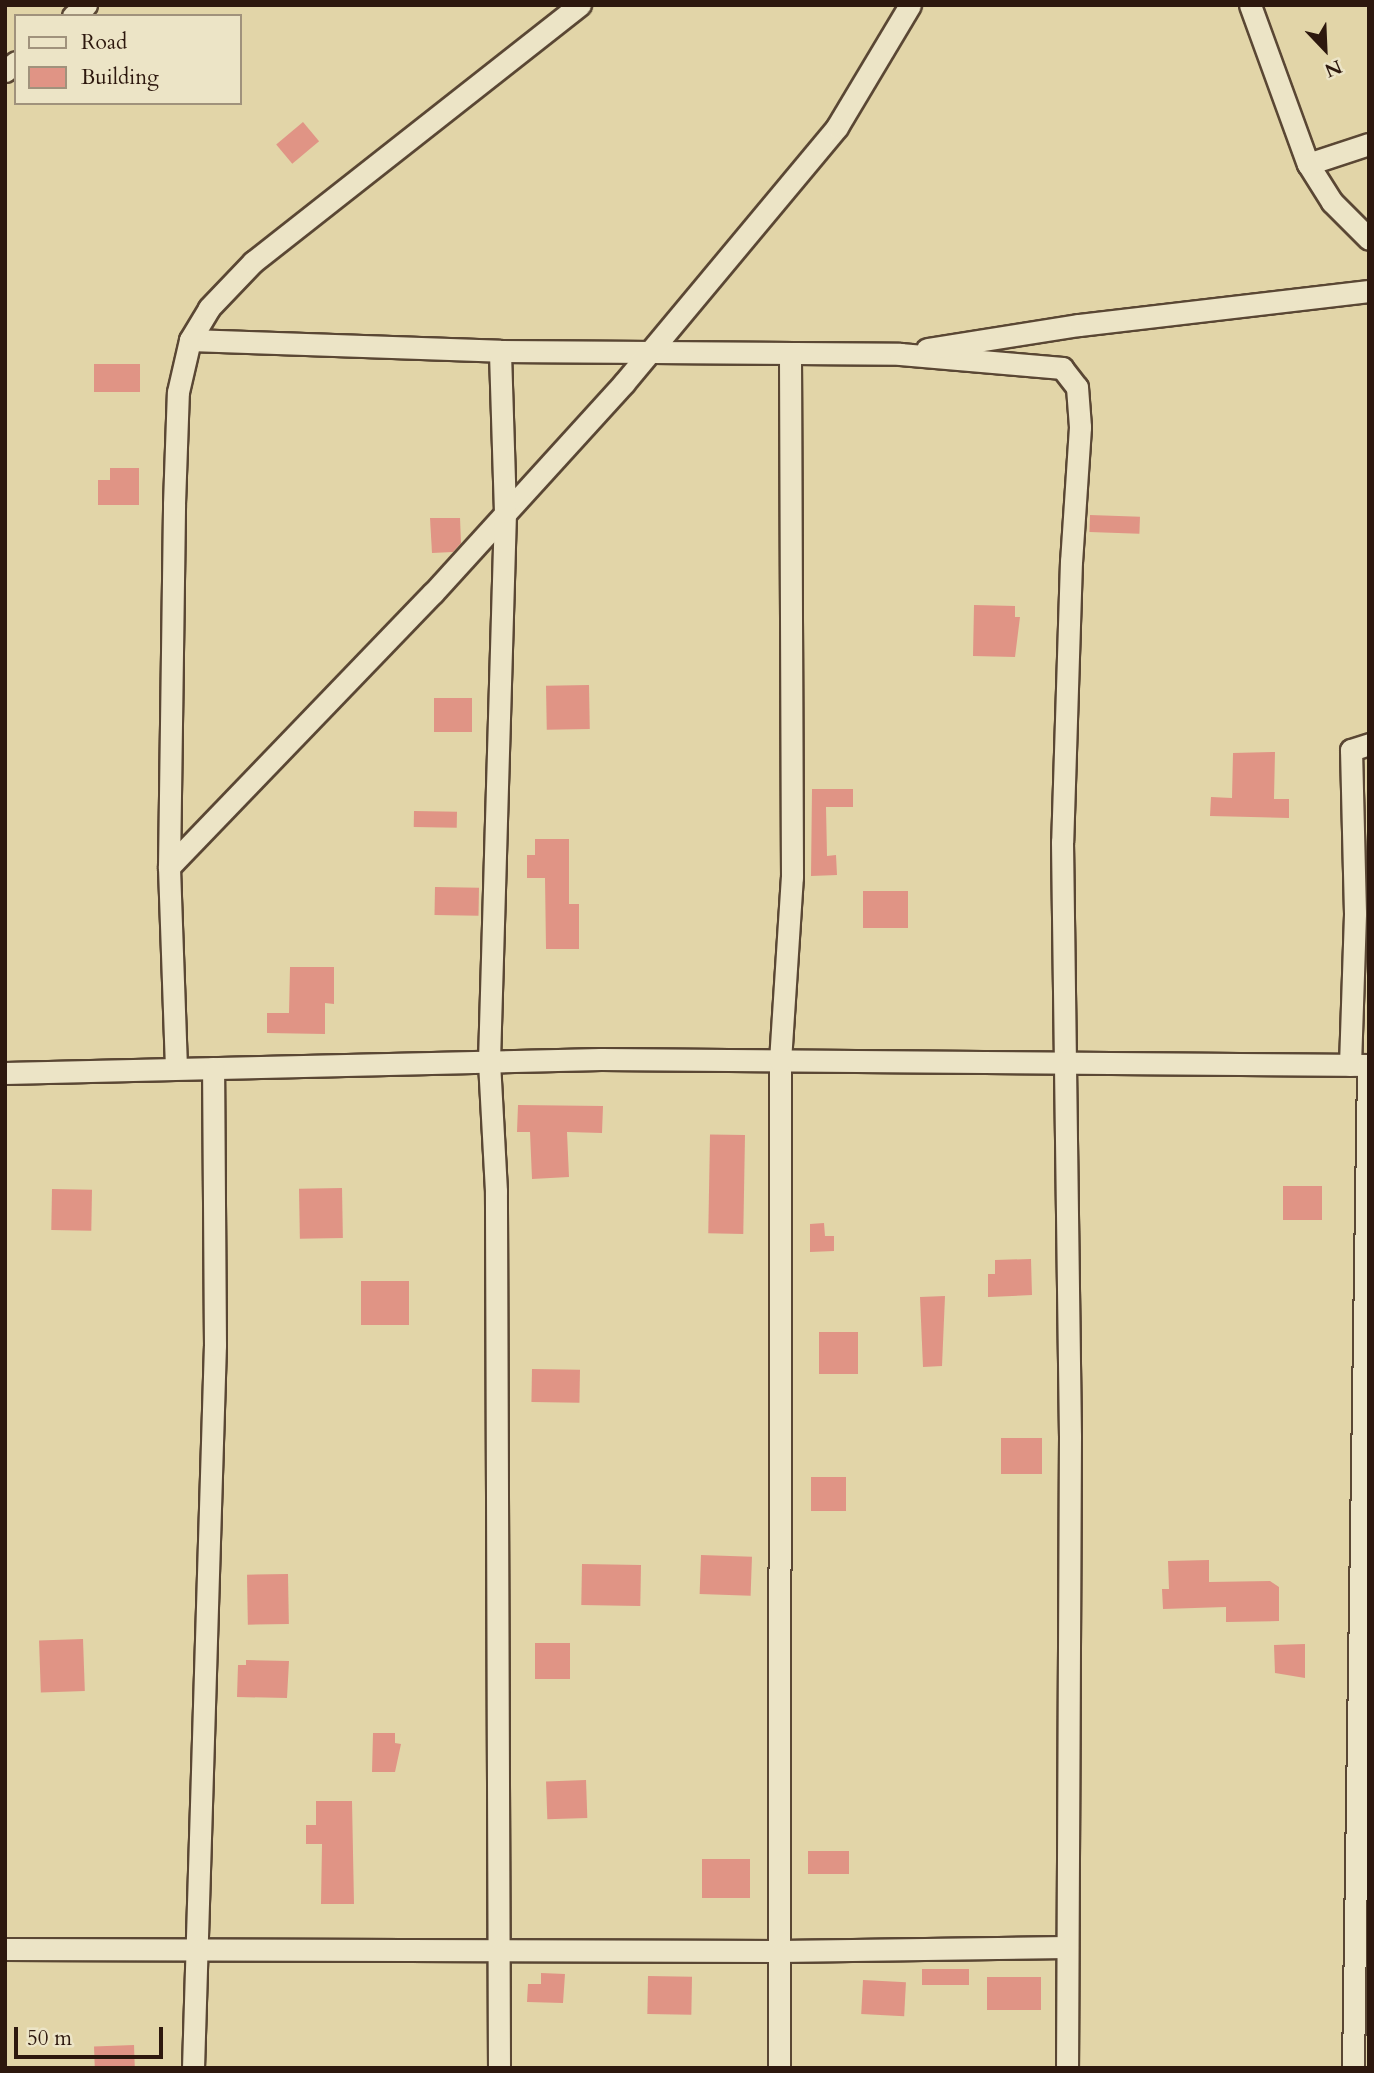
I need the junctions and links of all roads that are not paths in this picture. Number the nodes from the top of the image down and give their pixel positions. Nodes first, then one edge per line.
1 (580, 5) edge
2 (910, 5) edge
3 (1250, 5) edge
4 (1369, 144) edge
5 (1307, 164) junction
6 (1369, 239) edge
7 (1369, 291) edge
8 (190, 340) junction
9 (500, 351) junction
10 (650, 352) junction
11 (790, 353) junction
12 (901, 354) junction
13 (505, 512) junction
14 (1369, 744) edge
15 (169, 867) junction
16 (489, 1061) junction
17 (780, 1061) junction
18 (1069, 1061) junction
19 (1362, 1065) edge
20 (213, 1068) junction
21 (176, 1069) junction
22 (5, 1073) edge
23 (1364, 1944) edge
24 (1067, 1947) junction
25 (5, 1949) edge
26 (197, 1949) junction
27 (499, 1950) junction
28 (779, 1951) junction
29 (193, 2068) edge
30 (499, 2068) edge
31 (779, 2068) edge
32 (1067, 2068) edge
33 (1353, 2068) edge

1 - 8 street
2 - 10 street
3 - 5 street
4 - 5 street
5 - 6 street
7 - 12 street
8 - 9 street
8 - 15 street
9 - 10 street
9 - 13 street
10 - 11 street
10 - 13 street
11 - 12 street
11 - 17 street
12 - 18 street
13 - 15 street
13 - 16 street
14 - 19 street
15 - 21 street
16 - 17 street
16 - 20 street
16 - 27 street
17 - 18 street
17 - 28 street
18 - 19 street
18 - 24 street
19 - 23 street
20 - 21 street
20 - 26 street
21 - 22 street
23 - 33 street
24 - 28 street
24 - 32 street
25 - 26 street
26 - 27 street
26 - 29 street
27 - 28 street
27 - 30 street
28 - 31 street

